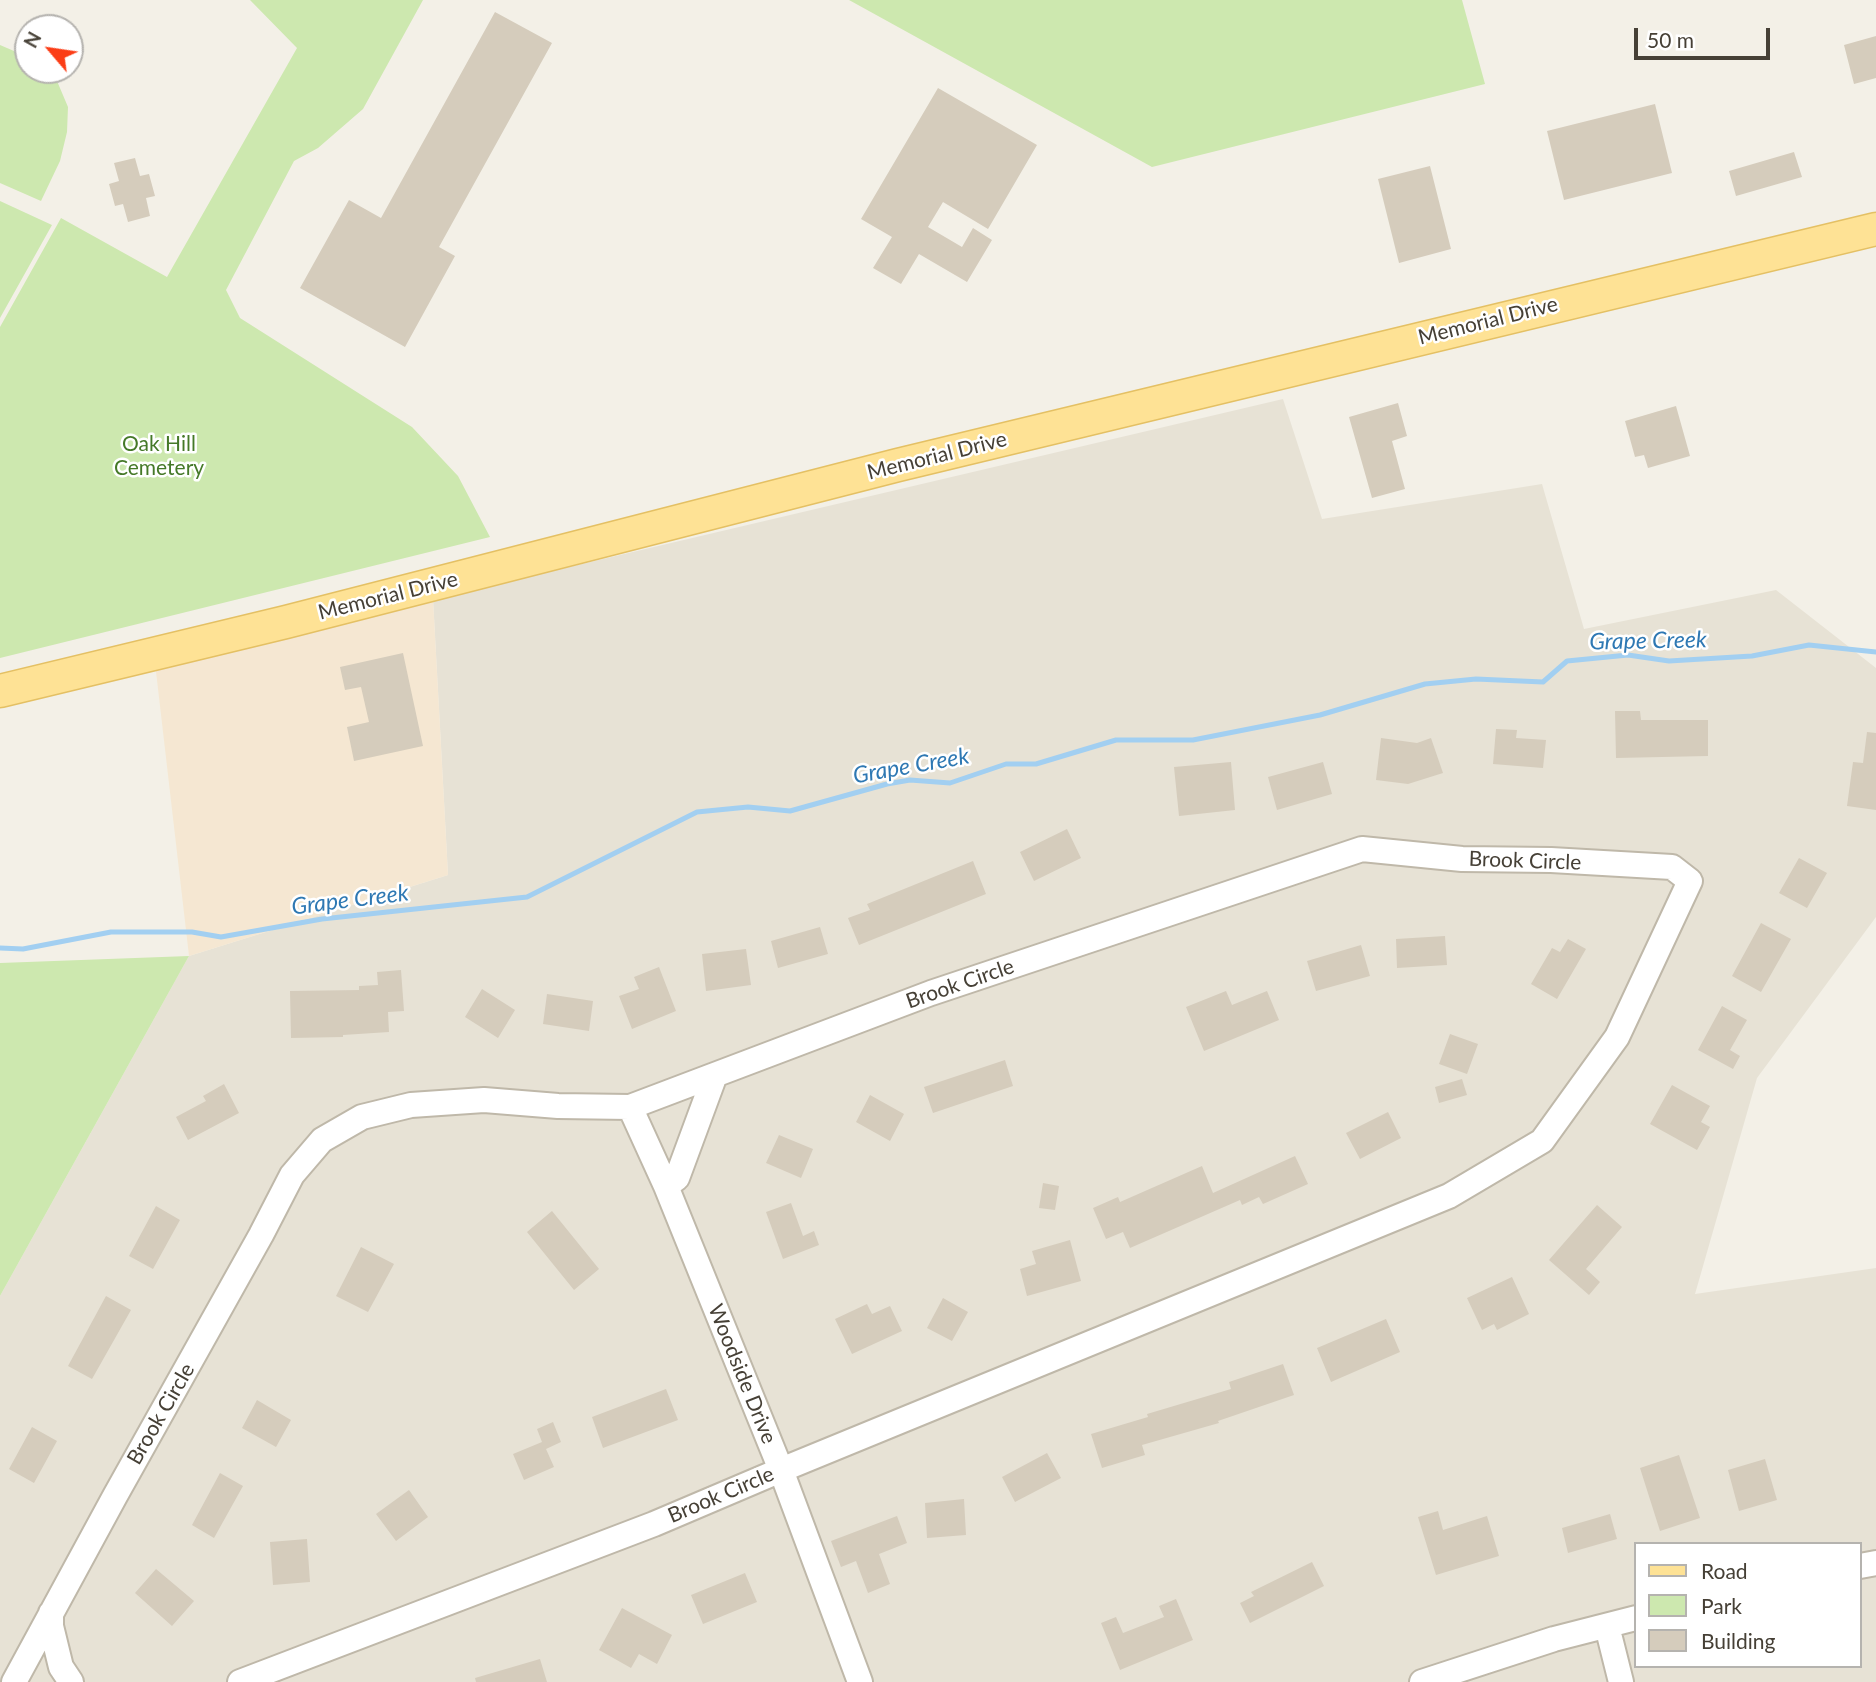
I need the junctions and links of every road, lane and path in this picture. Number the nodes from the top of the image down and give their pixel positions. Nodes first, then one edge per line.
1 (1876, 229) edge
2 (0, 691) edge
3 (716, 1075) junction
4 (630, 1107) junction
5 (666, 1186) junction
6 (781, 1470) junction
7 (51, 1613) junction
8 (1634, 1619) edge
9 (1607, 1626) junction
10 (14, 1682) edge
11 (71, 1682) edge
12 (240, 1682) edge
13 (860, 1682) edge
14 (1422, 1682) edge
15 (1621, 1682) edge

1 - 2 main road, Memorial Drive
3 - 4 street, Brook Circle
3 - 5 street
3 - 6 street, Brook Circle
4 - 5 street, Woodside Drive
4 - 7 street, Brook Circle
5 - 6 street, Woodside Drive
6 - 12 street, Brook Circle
6 - 13 street, Woodside Drive
7 - 10 street, Brook Circle
7 - 11 street
8 - 9 street
9 - 14 street
9 - 15 street

